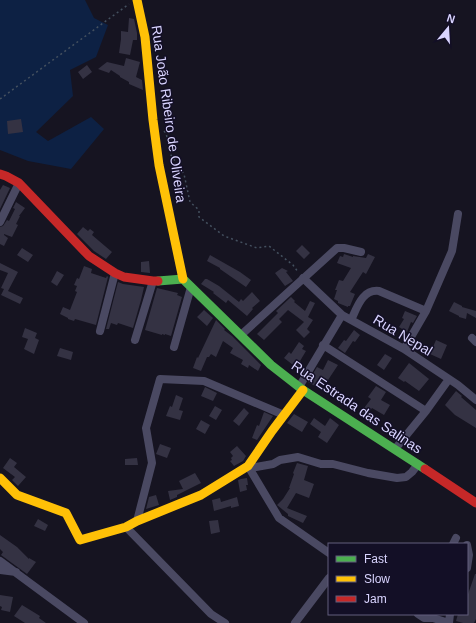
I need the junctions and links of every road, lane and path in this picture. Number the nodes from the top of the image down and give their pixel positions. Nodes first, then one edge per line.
1 (134, 0) edge
2 (137, 0) edge
3 (0, 98) edge
4 (153, 120) junction
5 (0, 174) edge
6 (19, 183) junction
7 (458, 214) dead end
8 (0, 222) edge
9 (362, 252) dead end
10 (115, 273) junction
11 (304, 278) junction
12 (183, 279) junction
13 (152, 281) junction
14 (190, 287) junction
15 (426, 311) junction
16 (342, 315) junction
17 (351, 320) junction
18 (100, 331) dead end
19 (241, 335) junction
20 (135, 340) dead end
21 (323, 345) junction
22 (174, 347) dead end
23 (404, 350) junction
24 (449, 379) junction
25 (301, 389) junction
26 (476, 400) edge
27 (426, 411) junction
28 (284, 415) junction
29 (395, 449) junction
30 (418, 464) junction
31 (248, 466) junction
32 (0, 478) edge
33 (476, 503) edge
34 (137, 521) junction
35 (126, 527) junction
36 (468, 550) edge
37 (328, 552) edge
38 (0, 561) edge
39 (468, 562) edge
40 (0, 570) edge
41 (16, 572) junction
42 (328, 579) edge
43 (422, 617) edge
44 (84, 623) edge
45 (225, 623) edge
46 (295, 623) edge
47 (449, 623) edge

1 - 3 path
2 - 4 street, Rua João Ribeiro de Oliveira
4 - 11 path
4 - 12 street, Rua João Ribeiro de Oliveira
5 - 6 street
6 - 8 street
6 - 10 street
7 - 15 street
9 - 11 street
10 - 13 street
10 - 18 street
11 - 16 street, Rua Nepal
11 - 19 street
12 - 13 street
12 - 14 street, Rua Estrada das Salinas
13 - 20 street
14 - 19 street, Rua Estrada das Salinas
14 - 22 street
15 - 17 street
15 - 23 street
16 - 17 street, Rua Nepal
16 - 21 street
17 - 23 street, Rua Nepal
19 - 25 street, Rua Estrada das Salinas
21 - 25 street
21 - 27 street
23 - 24 street, Rua Nepal
24 - 26 street, Rua Nepal
24 - 27 street
25 - 28 street
25 - 29 street, Rua Estrada das Salinas
27 - 29 street
28 - 31 street
28 - 34 street
29 - 30 street, Rua Estrada das Salinas
30 - 31 street
30 - 33 street, Rua Estrada das Salinas
31 - 34 street
31 - 37 street
32 - 35 street
34 - 35 street
35 - 45 street
36 - 39 street
38 - 41 street
40 - 41 street
41 - 44 street
42 - 46 street
43 - 47 street

